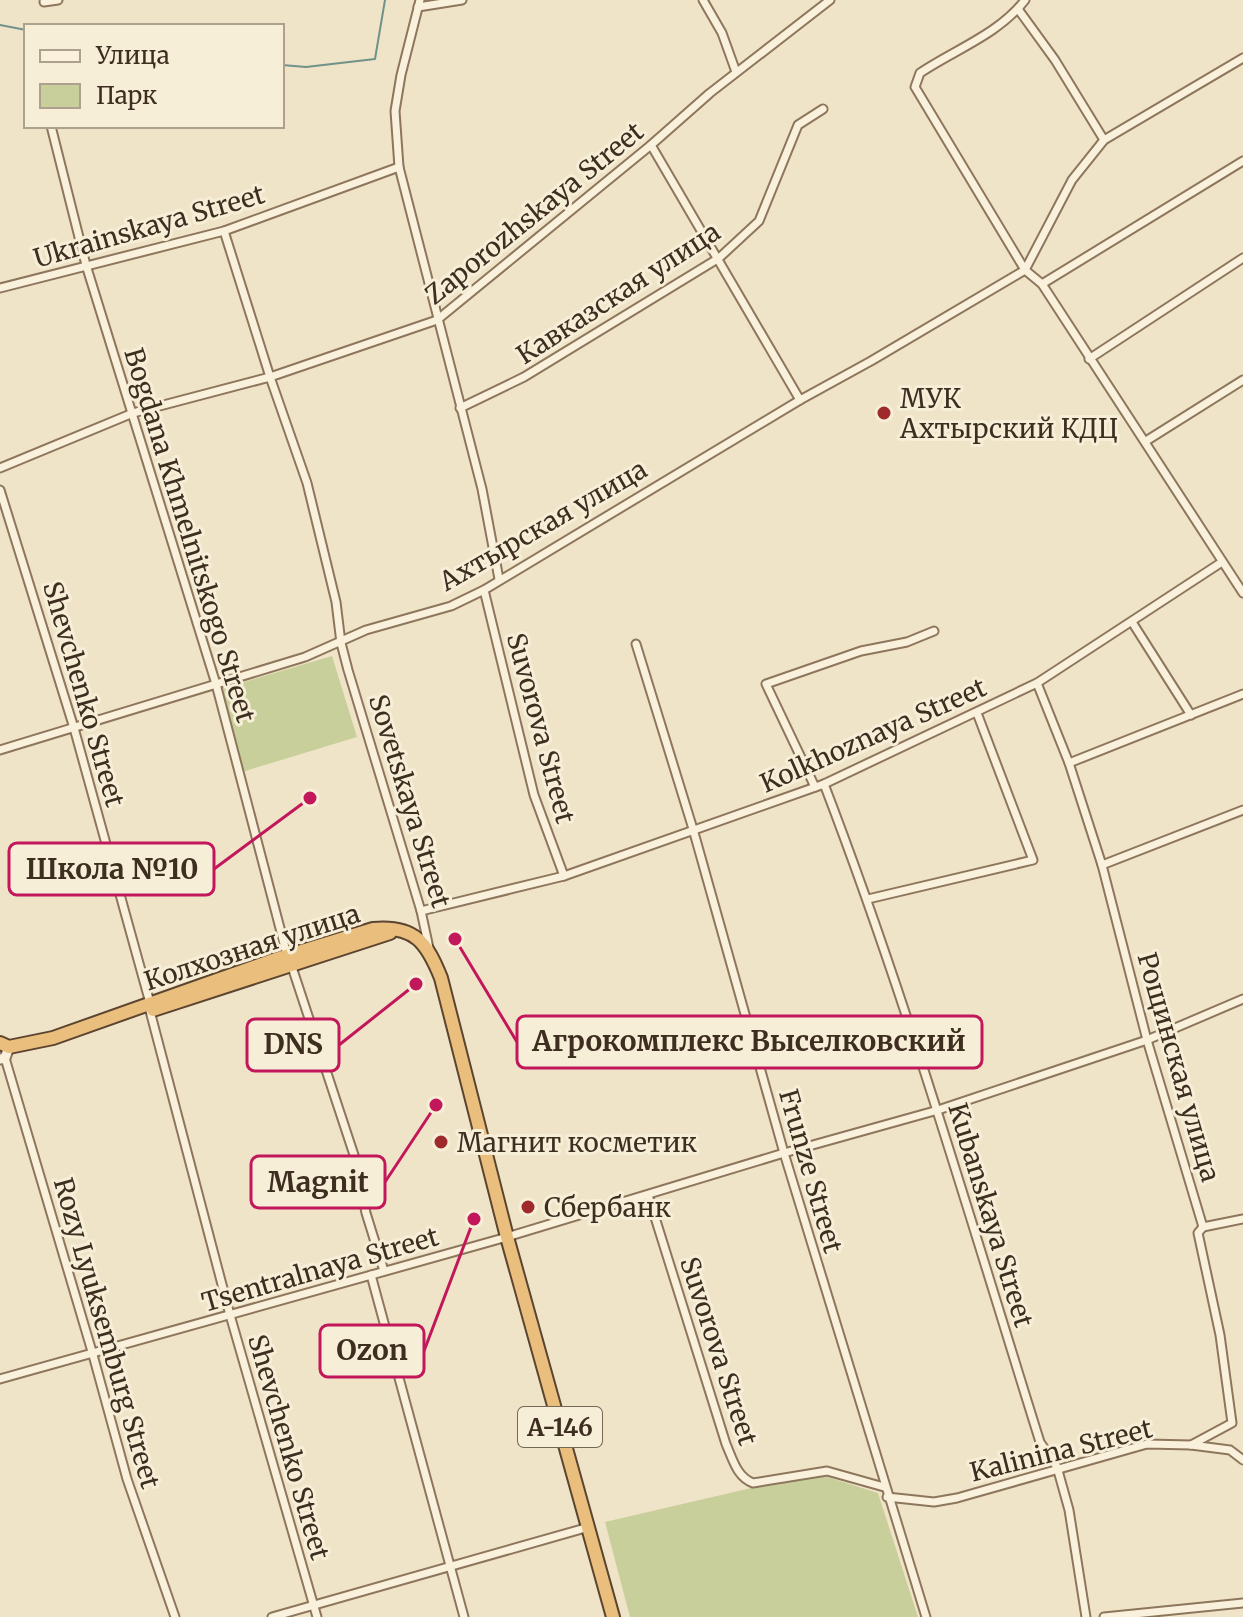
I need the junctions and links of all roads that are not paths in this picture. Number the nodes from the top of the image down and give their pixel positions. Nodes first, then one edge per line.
1 (58, 0) edge
2 (462, 0) edge
3 (703, 0) edge
4 (830, 0) edge
5 (1025, 0) edge
6 (44, 2) edge
7 (419, 3) edge
8 (1018, 9) junction
9 (1243, 58) edge
10 (736, 72) junction
11 (823, 109) dead end
12 (52, 128) edge
13 (1104, 140) junction
14 (651, 145) junction
15 (1243, 161) edge
16 (399, 167) junction
17 (224, 231) junction
18 (719, 258) junction
19 (1243, 258) edge
20 (86, 265) junction
21 (1025, 270) junction
22 (1042, 284) junction
23 (0, 288) edge
24 (437, 320) junction
25 (1089, 359) junction
26 (270, 377) junction
27 (1243, 380) edge
28 (800, 400) junction
29 (460, 408) junction
30 (133, 413) junction
31 (1146, 441) junction
32 (0, 468) edge
33 (0, 490) edge
34 (1222, 562) junction
35 (499, 579) junction
36 (484, 590) junction
37 (1243, 593) edge
38 (1132, 622) junction
39 (934, 631) dead end
40 (341, 643) junction
41 (636, 644) dead end
42 (1037, 683) junction
43 (216, 684) junction
44 (1243, 694) edge
45 (977, 713) junction
46 (1191, 715) junction
47 (74, 728) junction
48 (0, 750) edge
49 (1069, 763) junction
50 (819, 785) junction
51 (1243, 810) edge
52 (693, 829) junction
53 (1102, 865) junction
54 (564, 876) junction
55 (868, 899) junction
56 (421, 911) junction
57 (429, 948) junction
58 (289, 961) junction
59 (1243, 999) edge
60 (150, 1007) junction
61 (1147, 1040) junction
62 (4, 1052) edge
63 (938, 1110) junction
64 (784, 1153) junction
65 (648, 1195) junction
66 (1243, 1219) edge
67 (1203, 1227) junction
68 (507, 1237) junction
69 (384, 1271) junction
70 (371, 1275) junction
71 (230, 1315) junction
72 (93, 1355) junction
73 (0, 1379) edge
74 (1191, 1445) junction
75 (1243, 1460) edge
76 (1057, 1467) junction
77 (884, 1487) junction
78 (887, 1497) junction
79 (589, 1527) junction
80 (451, 1565) junction
81 (1243, 1603) edge
82 (314, 1604) junction
83 (175, 1617) edge
84 (272, 1617) edge
85 (317, 1617) edge
86 (464, 1617) edge
87 (613, 1617) edge
88 (926, 1617) edge
89 (1086, 1617) edge
90 (1104, 1617) edge

1 - 6 street
2 - 7 street
3 - 10 street
4 - 10 street, Zaporozhskaya Street
5 - 8 street
7 - 16 street
8 - 13 street
8 - 21 street
9 - 13 street
10 - 14 street, Zaporozhskaya Street
11 - 18 street, Кавказская улица
12 - 20 street, Bogdana Khmelnitskogo Street
13 - 21 street
14 - 18 street
14 - 24 street, Zaporozhskaya Street
15 - 22 street
16 - 17 street, Ukrainskaya Street
16 - 24 street
17 - 20 street, Ukrainskaya Street
17 - 26 street, Sovetskaya Street
18 - 28 street
18 - 29 street, Кавказская улица
19 - 25 street
20 - 23 street, Ukrainskaya Street
20 - 30 street, Bogdana Khmelnitskogo Street
21 - 22 street
21 - 28 street, Ахтырская улица
22 - 25 street
24 - 26 street, Zaporozhskaya Street
24 - 29 street
25 - 31 street
26 - 30 street, Zaporozhskaya Street
26 - 40 street, Sovetskaya Street
27 - 31 street
28 - 35 street, Ахтырская улица
29 - 35 street
30 - 32 street, Zaporozhskaya Street
30 - 43 street, Bogdana Khmelnitskogo Street
31 - 34 street
33 - 47 street, Shevchenko Street
34 - 37 street
34 - 38 street, Kolkhoznaya Street
35 - 36 street, Ахтырская улица
36 - 40 street, Ахтырская улица
36 - 54 street, Suvorova Street
38 - 42 street, Kolkhoznaya Street
38 - 46 street
39 - 50 street, Kubanskaya Street
40 - 43 street, Ахтырская улица
40 - 56 street, Sovetskaya Street
41 - 52 street, Frunze Street
42 - 45 street, Kolkhoznaya Street
42 - 49 street, Рощинская улица
43 - 47 street, Ахтырская улица
43 - 58 street, Bogdana Khmelnitskogo Street
44 - 46 street
45 - 50 street, Kolkhoznaya Street
45 - 55 street
46 - 49 street
47 - 48 street, Ахтырская улица
47 - 60 street, Shevchenko Street
49 - 53 street, Рощинская улица
50 - 52 street, Kolkhoznaya Street
50 - 55 street, Kubanskaya Street
51 - 53 street
52 - 54 street, Kolkhoznaya Street
52 - 64 street, Frunze Street
53 - 61 street, Рощинская улица
54 - 56 street, Kolkhoznaya Street
55 - 63 street, Kubanskaya Street
56 - 57 street, Sovetskaya Street
57 - 58 highway, Колхозная улица
57 - 68 highway, Sovetskaya Street / А-146
58 - 60 highway, Колхозная улица
58 - 69 street, Bogdana Khmelnitskogo Street
59 - 61 street, Tsentralnaya Street
60 - 62 highway, Колхозная улица
60 - 71 street, Shevchenko Street
61 - 63 street, Tsentralnaya Street
61 - 67 street, Рощинская улица
62 - 72 street, Rozy Lyuksemburg Street
63 - 64 street, Tsentralnaya Street
63 - 76 street, Kubanskaya Street
64 - 65 street, Tsentralnaya Street
64 - 77 street, Frunze Street
65 - 68 street, Tsentralnaya Street
65 - 77 street, Suvorova Street
66 - 67 street
67 - 74 street, Рощинская улица
68 - 69 street, Tsentralnaya Street
68 - 79 highway, Sovetskaya Street / А-146
69 - 70 street, Tsentralnaya Street
70 - 71 street, Tsentralnaya Street
70 - 80 street
71 - 72 street, Tsentralnaya Street
71 - 82 street, Shevchenko Street
72 - 73 street, Tsentralnaya Street
72 - 83 street, Rozy Lyuksemburg Street
74 - 75 street, Kalinina Street
74 - 76 street, Kalinina Street
76 - 78 street, Kalinina Street
76 - 89 street, Kubanskaya Street
77 - 78 street, Frunze Street
78 - 88 street, Frunze Street
79 - 80 street
79 - 87 highway, Sovetskaya Street / А-146
80 - 82 street
80 - 86 street
81 - 90 street
82 - 84 street
82 - 85 street, Shevchenko Street

